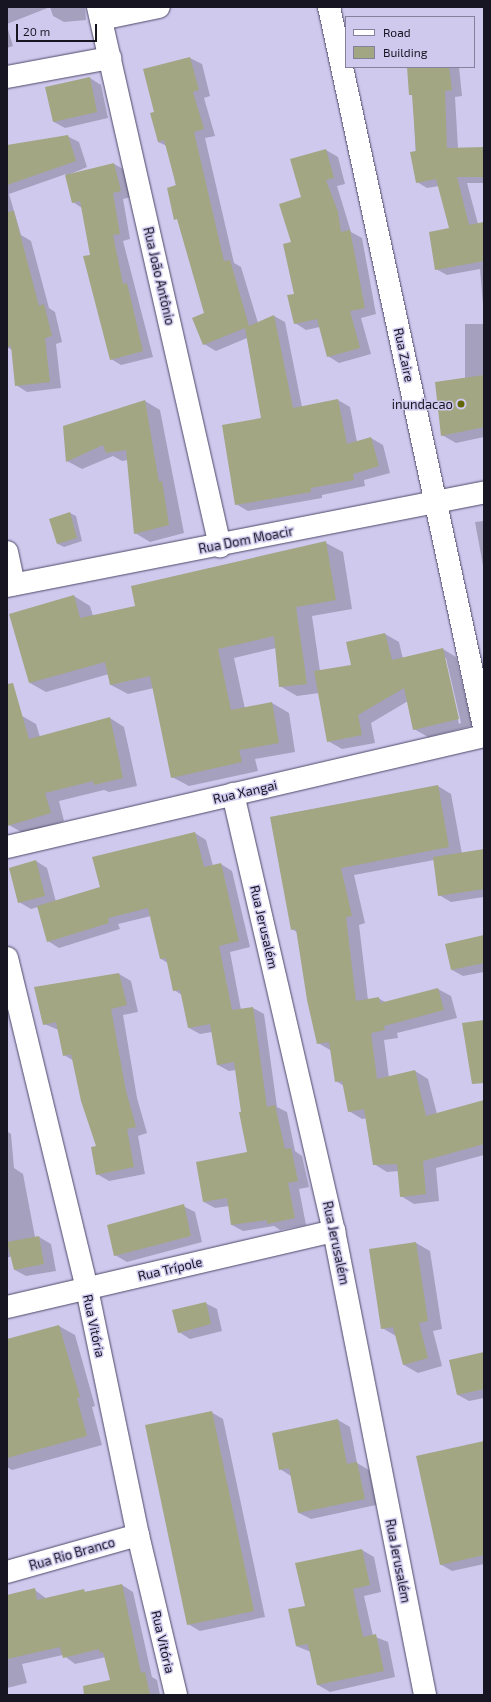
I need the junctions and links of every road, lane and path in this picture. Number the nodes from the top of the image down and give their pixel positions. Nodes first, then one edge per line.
1 (159, 7) edge
2 (330, 7) edge
3 (99, 13) edge
4 (110, 58) junction
5 (7, 77) edge
6 (484, 492) edge
7 (436, 502) junction
8 (220, 546) junction
9 (7, 552) edge
10 (10, 585) edge
11 (484, 727) edge
12 (484, 736) edge
13 (233, 794) junction
14 (7, 847) edge
15 (7, 958) edge
16 (334, 1231) junction
17 (87, 1289) junction
18 (7, 1307) edge
19 (138, 1535) junction
20 (7, 1572) edge
21 (176, 1695) edge
22 (425, 1695) edge

1 - 3 street
2 - 7 street, Rua Zaire
3 - 4 street, Rua João Antônio
4 - 5 street
4 - 8 street, Rua João Antônio
6 - 7 street, Rua Dom Moacir
7 - 8 street, Rua Dom Moacir
7 - 11 street, Rua Zaire
8 - 10 street, Rua Dom Moacir
9 - 10 street
12 - 13 street, Rua Xangai
13 - 14 street, Rua Xangai
13 - 16 street, Rua Jerusalém
15 - 17 street, Rua Vitória
16 - 17 street, Rua Trípole
16 - 22 street, Rua Jerusalém
17 - 18 street, Rua Trípole
17 - 19 street, Rua Vitória
19 - 20 street, Rua Rio Branco
19 - 21 street, Rua Vitória

